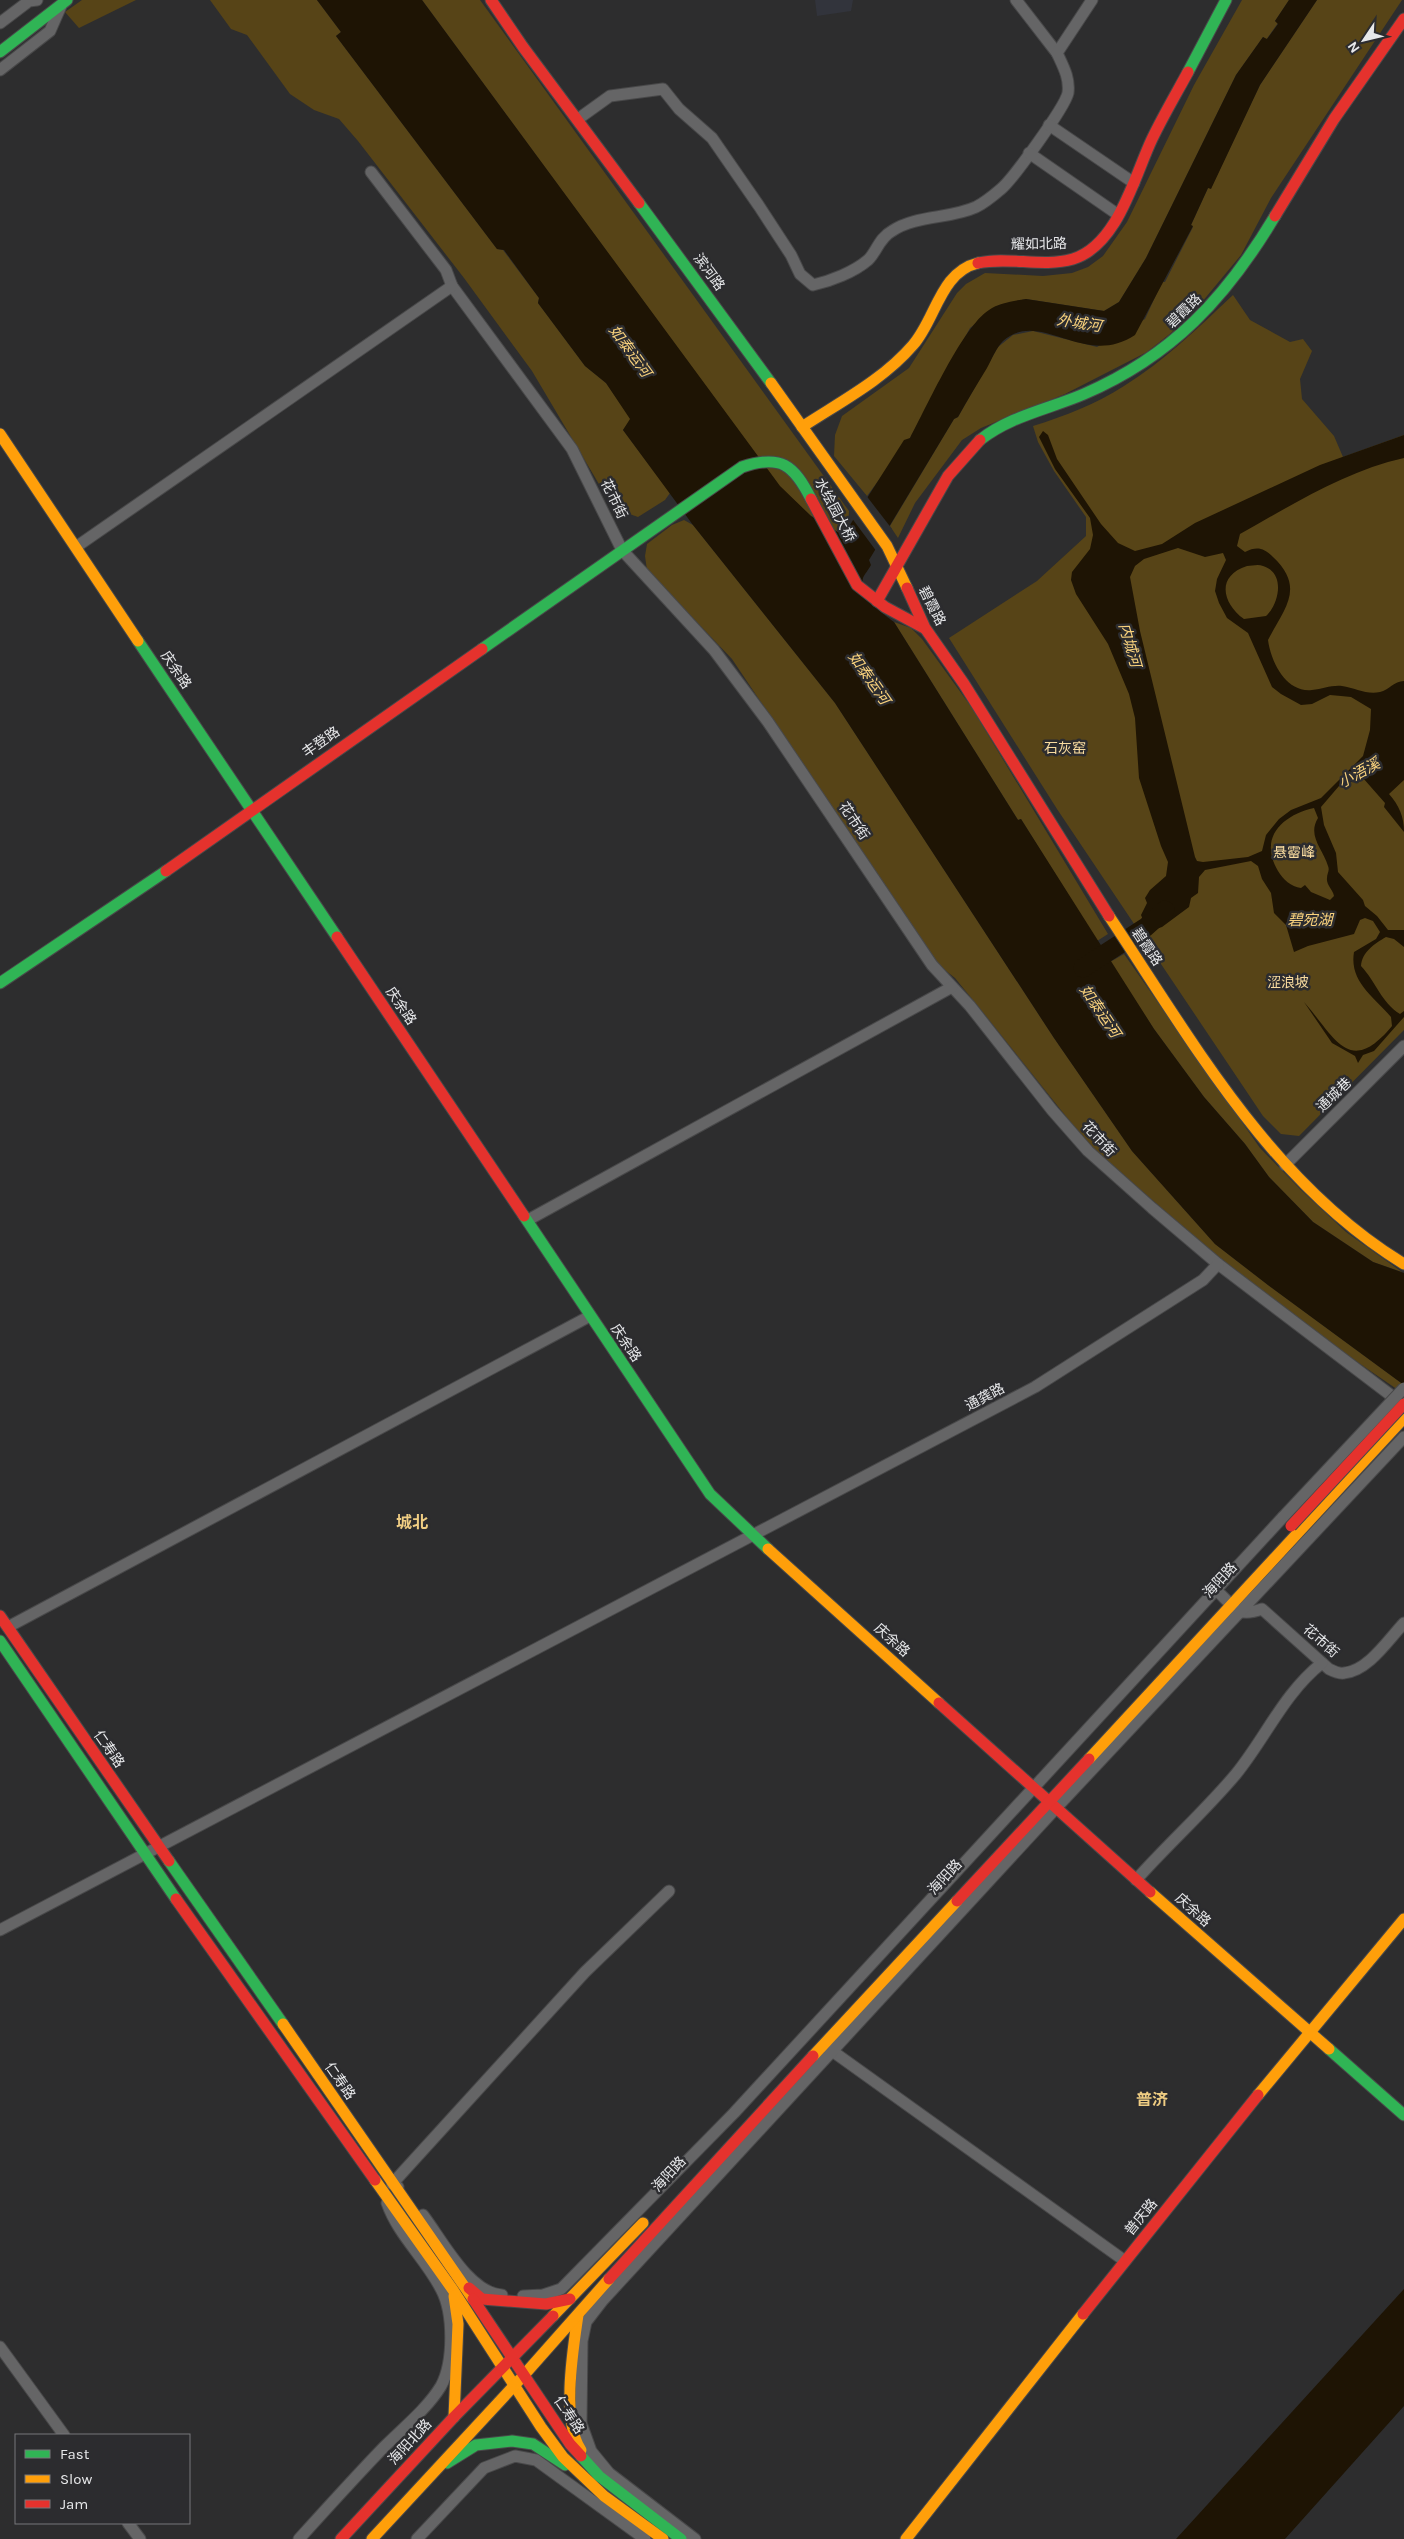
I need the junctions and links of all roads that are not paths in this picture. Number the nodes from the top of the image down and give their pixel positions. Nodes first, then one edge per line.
1 (37, 0) edge
2 (491, 0) edge
3 (1016, 0) edge
4 (1092, 0) edge
5 (1226, 0) edge
6 (60, 2) edge
7 (1404, 19) edge
8 (0, 24) edge
9 (0, 39) edge
10 (0, 52) edge
11 (1057, 53) junction
12 (0, 70) edge
13 (578, 119) junction
14 (1049, 125) junction
15 (1028, 153) junction
16 (371, 172) dead end
17 (1134, 183) junction
18 (1118, 214) junction
19 (452, 286) junction
20 (802, 428) junction
21 (0, 434) edge
22 (658, 524) joint
23 (76, 547) junction
24 (622, 550) junction
25 (898, 565) junction
26 (872, 599) junction
27 (925, 628) junction
28 (251, 810) junction
29 (0, 983) edge
30 (952, 987) junction
31 (1404, 1046) edge
32 (1284, 1165) junction
33 (528, 1220) junction
34 (1218, 1264) junction
35 (1404, 1264) edge
36 (590, 1316) junction
37 (1404, 1388) edge
38 (1404, 1405) edge
39 (1404, 1418) edge
40 (1404, 1437) edge
41 (1290, 1525) junction
42 (753, 1536) junction
43 (1228, 1601) junction
44 (0, 1616) edge
45 (1404, 1623) edge
46 (8, 1627) junction
47 (0, 1641) edge
48 (1322, 1663) junction
49 (1046, 1798) junction
50 (158, 1846) junction
51 (144, 1854) junction
52 (1136, 1880) junction
53 (669, 1891) dead end
54 (1404, 1919) edge
55 (0, 1930) edge
56 (1309, 2032) junction
57 (828, 2048) junction
58 (1404, 2115) edge
59 (388, 2187) junction
60 (1125, 2261) junction
61 (457, 2286) junction
62 (570, 2299) junction
63 (578, 2315) junction
64 (0, 2347) edge
65 (512, 2357) junction
66 (503, 2367) junction
67 (524, 2375) junction
68 (514, 2385) junction
69 (454, 2417) junction
70 (63, 2434) edge
71 (437, 2469) junction
72 (599, 2476) junction
73 (604, 2496) junction
74 (129, 2524) edge
75 (140, 2539) edge
76 (299, 2539) edge
77 (341, 2539) edge
78 (372, 2539) edge
79 (418, 2539) edge
80 (645, 2539) edge
81 (663, 2539) edge
82 (681, 2539) edge
83 (695, 2539) edge
84 (906, 2539) edge

1 - 8 street
2 - 13 street, 滨河路
3 - 11 street
4 - 11 street
5 - 17 street, 耀如北路
6 - 9 street
6 - 10 street
6 - 12 street
7 - 25 street, 碧霞路
11 - 14 street
13 - 15 street
13 - 20 street, 滨河路
14 - 15 street
14 - 17 street
15 - 18 street
16 - 19 street, 花市街
17 - 18 street, 耀如北路
18 - 20 street, 耀如北路
19 - 23 street
19 - 24 street, 花市街
20 - 25 street, 滨河路
21 - 23 street, 庆余路
22 - 24 street, 丰登路
22 - 26 street, 水绘园大桥
23 - 28 street, 庆余路
24 - 28 street, 丰登路
24 - 30 street, 花市街
25 - 26 street
25 - 27 street, 碧霞路
26 - 27 street
27 - 32 street, 碧霞路
28 - 29 street, 丰登路
28 - 33 street, 庆余路
30 - 33 street
30 - 34 street, 花市街
31 - 32 street, 通城巷
32 - 35 street, 碧霞路
33 - 36 street, 庆余路
34 - 38 street, 花市街
34 - 42 street, 通龚路
36 - 42 street, 庆余路
36 - 46 street
37 - 41 street, bridge
38 - 41 street, 海阳路, bridge
39 - 41 street, 海阳路
40 - 43 street
41 - 43 street, 海阳路
42 - 49 street, 庆余路
42 - 50 street, 通龚路
43 - 48 street, 花市街
43 - 49 street, 海阳路
43 - 49 street
44 - 46 street, 仁寿路
45 - 48 street, 花市街
46 - 50 street, 仁寿路
47 - 51 street, 仁寿路
48 - 52 street
49 - 52 street, 庆余路
49 - 57 street, 海阳路
49 - 59 street
49 - 62 street, 海阳路
50 - 51 street, 通龚路
50 - 59 street, 仁寿路
51 - 55 street, 通龚路
51 - 59 street, 仁寿路
52 - 56 street, 庆余路
53 - 59 street
54 - 56 street, 普庆路
56 - 58 street, 庆余路
56 - 60 street, 普庆路
57 - 60 street
57 - 63 street, 海阳路
57 - 83 street
59 - 61 street, 仁寿路
59 - 76 street
60 - 84 street, 普庆路
61 - 62 street
61 - 65 street, 仁寿路
61 - 66 street, 仁寿路
61 - 69 street
62 - 65 street, 海阳路
63 - 67 street, 海阳路
63 - 72 street
64 - 70 street
65 - 66 street, 海阳路
65 - 67 street, 仁寿路
66 - 68 street, 仁寿路
66 - 69 street, 海阳北路
67 - 68 street, 海阳路
67 - 72 street, 仁寿路
68 - 71 street
68 - 73 street, 仁寿路
69 - 77 street, 海阳北路
71 - 73 street
71 - 78 street
72 - 82 street, 仁寿路
73 - 81 street, 仁寿路
74 - 75 street
79 - 80 street

